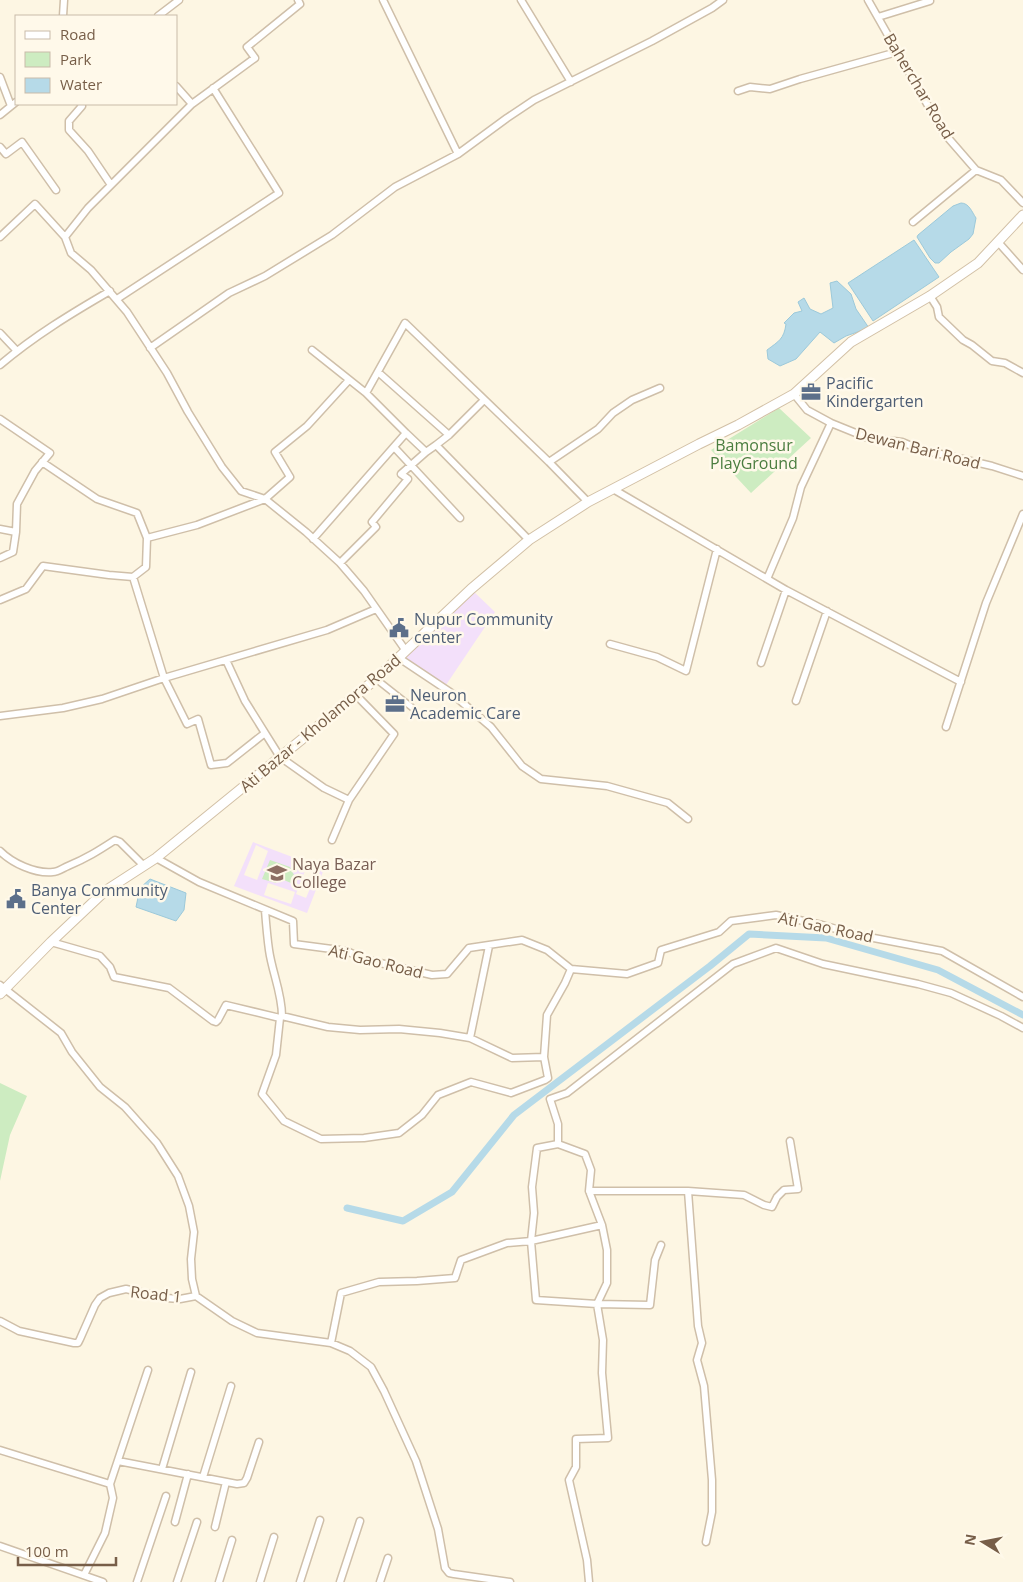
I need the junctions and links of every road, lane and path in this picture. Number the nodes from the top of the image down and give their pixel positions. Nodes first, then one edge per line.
1 (64, 0) edge
2 (179, 0) edge
3 (298, 0) edge
4 (383, 0) edge
5 (521, 0) edge
6 (723, 0) edge
7 (868, 0) edge
8 (930, 1) edge
9 (63, 15) edge
10 (159, 15) edge
11 (878, 17) junction
12 (897, 52) junction
13 (0, 77) edge
14 (571, 82) junction
15 (178, 88) edge
16 (213, 88) junction
17 (738, 91) dead end
18 (14, 104) edge
19 (192, 104) junction
20 (82, 105) edge
21 (0, 115) edge
22 (0, 147) edge
23 (458, 154) junction
24 (976, 170) junction
25 (111, 184) junction
26 (56, 190) dead end
27 (1023, 203) edge
28 (1022, 215) edge
29 (913, 222) dead end
30 (65, 237) junction
31 (0, 238) edge
32 (1000, 241) junction
33 (1023, 270) edge
34 (110, 291) junction
35 (930, 296) junction
36 (117, 300) junction
37 (0, 333) edge
38 (150, 348) junction
39 (312, 350) dead end
40 (17, 351) junction
41 (0, 365) edge
42 (378, 372) junction
43 (1023, 373) edge
44 (349, 380) junction
45 (660, 388) dead end
46 (366, 393) junction
47 (794, 394) junction
48 (484, 400) junction
49 (0, 419) edge
50 (831, 423) junction
51 (406, 433) junction
52 (449, 435) junction
53 (436, 445) junction
54 (394, 447) junction
55 (426, 452) junction
56 (42, 462) junction
57 (549, 462) junction
58 (410, 466) junction
59 (1023, 476) edge
60 (613, 489) junction
61 (265, 499) junction
62 (588, 502) junction
63 (1023, 514) edge
64 (460, 518) dead end
65 (0, 530) edge
66 (16, 532) junction
67 (147, 538) junction
68 (313, 538) junction
69 (529, 540) junction
70 (717, 549) junction
71 (0, 558) edge
72 (340, 563) junction
73 (133, 577) junction
74 (767, 579) junction
75 (786, 590) junction
76 (0, 600) edge
77 (376, 609) junction
78 (827, 612) junction
79 (610, 644) dead end
80 (403, 654) junction
81 (226, 660) junction
82 (761, 663) dead end
83 (164, 678) junction
84 (376, 679) junction
85 (960, 682) junction
86 (356, 695) junction
87 (796, 701) dead end
88 (414, 709) dead end
89 (0, 716) edge
90 (946, 727) dead end
91 (265, 733) junction
92 (280, 757) junction
93 (349, 800) junction
94 (688, 819) dead end
95 (332, 840) dead end
96 (0, 851) edge
97 (156, 858) junction
98 (144, 866) junction
99 (265, 910) junction
100 (51, 942) junction
101 (490, 946) junction
102 (571, 968) junction
103 (1, 990) edge
104 (1023, 997) edge
105 (281, 1017) junction
106 (1023, 1028) edge
107 (470, 1038) junction
108 (544, 1057) junction
109 (790, 1140) dead end
110 (558, 1144) junction
111 (589, 1191) junction
112 (688, 1191) junction
113 (602, 1225) junction
114 (531, 1240) junction
115 (661, 1245) dead end
116 (196, 1296) junction
117 (597, 1304) junction
118 (0, 1322) edge
119 (331, 1343) junction
120 (148, 1370) dead end
121 (191, 1372) dead end
122 (231, 1386) dead end
123 (259, 1442) dead end
124 (0, 1450) edge
125 (118, 1461) junction
126 (162, 1469) junction
127 (188, 1474) junction
128 (203, 1477) junction
129 (226, 1482) junction
130 (110, 1484) junction
131 (166, 1496) dead end
132 (320, 1520) dead end
133 (360, 1521) dead end
134 (175, 1522) dead end
135 (197, 1522) dead end
136 (216, 1527) dead end
137 (274, 1538) dead end
138 (232, 1540) dead end
139 (706, 1542) dead end
140 (0, 1546) edge
141 (388, 1558) dead end
142 (84, 1575) junction
143 (103, 1582) edge
144 (136, 1582) edge
145 (177, 1582) edge
146 (219, 1582) edge
147 (260, 1582) edge
148 (300, 1582) edge
149 (340, 1582) edge
150 (380, 1582) edge
151 (510, 1582) edge
152 (589, 1582) edge

1 - 9 street
2 - 10 street
3 - 16 street
4 - 23 street
5 - 14 street
6 - 14 street
7 - 11 street, Baherchar Road
8 - 11 street
11 - 12 street, Baherchar Road
12 - 17 street
12 - 24 street, Baherchar Road
13 - 18 street
14 - 23 street
15 - 19 street
16 - 19 street
16 - 36 street
18 - 21 street
19 - 25 street
20 - 25 street
22 - 26 street
23 - 38 street
24 - 27 street, Baherchar Road
24 - 29 street
25 - 30 street
28 - 32 main road, Ati Bazar - Kholamora Road
30 - 31 street
30 - 34 street
32 - 33 street
32 - 35 main road, Ati Bazar - Kholamora Road
34 - 36 street
34 - 40 street
35 - 43 street
35 - 47 main road, Ati Bazar - Kholamora Road
36 - 38 street
37 - 40 street
38 - 61 street
39 - 44 street
40 - 41 street
42 - 46 street
42 - 48 street
42 - 52 street
44 - 46 street
44 - 61 street
45 - 57 street
46 - 51 street
47 - 50 street, Dewan Bari Road
47 - 60 main road, Ati Bazar - Kholamora Road
48 - 52 street
48 - 57 street
49 - 56 street
50 - 59 street, Dewan Bari Road
50 - 74 street
51 - 54 street
51 - 55 street
52 - 53 street
53 - 55 street
53 - 69 street
54 - 58 street
54 - 68 street
55 - 58 street
56 - 66 street
56 - 67 street
57 - 62 street
58 - 64 street
58 - 72 street
60 - 62 main road, Ati Bazar - Kholamora Road
60 - 70 street
61 - 67 street
61 - 68 street
62 - 69 main road, Ati Bazar - Kholamora Road
63 - 85 street
65 - 66 street
66 - 71 street
67 - 73 street
68 - 72 street
69 - 80 main road, Ati Bazar - Kholamora Road
70 - 74 street
70 - 79 street
72 - 77 street
73 - 76 street
73 - 83 street
74 - 75 street
75 - 78 street
75 - 82 street
77 - 80 street
77 - 81 street
78 - 85 street
78 - 87 street
80 - 84 main road, Ati Bazar - Kholamora Road
80 - 94 street
81 - 83 street
81 - 91 street
83 - 89 street
83 - 91 street
84 - 86 main road, Ati Bazar - Kholamora Road
84 - 88 street
85 - 90 street
86 - 92 main road, Ati Bazar - Kholamora Road
86 - 93 street
91 - 92 street
92 - 93 street
92 - 97 main road, Ati Bazar - Kholamora Road
93 - 95 street
96 - 98 street
97 - 98 main road, Ati Bazar - Kholamora Road
97 - 99 street
98 - 100 main road, Ati Bazar - Kholamora Road
99 - 101 street, Ati Gao Road
99 - 105 street
100 - 103 main road, Ati Bazar - Kholamora Road
100 - 105 street
101 - 102 street, Ati Gao Road
101 - 107 street
102 - 104 street, Ati Gao Road
102 - 108 street
103 - 116 street
105 - 107 street
105 - 108 street
106 - 110 street
107 - 108 street
109 - 112 street
110 - 111 street
110 - 114 street
111 - 112 street
111 - 113 street
112 - 139 street
113 - 114 street
113 - 117 street
114 - 117 street
114 - 119 street
115 - 117 street
116 - 118 street, Road 1
116 - 119 street
117 - 152 street
119 - 151 street
120 - 125 street
121 - 126 street
122 - 128 street
123 - 129 street
124 - 130 street
125 - 126 street
125 - 130 street
126 - 127 street
127 - 128 street
127 - 134 street
128 - 129 street
129 - 136 street
130 - 142 street
131 - 144 street
132 - 148 street
133 - 149 street
135 - 145 street
137 - 147 street
138 - 146 street
140 - 142 street
141 - 150 street
142 - 143 street

